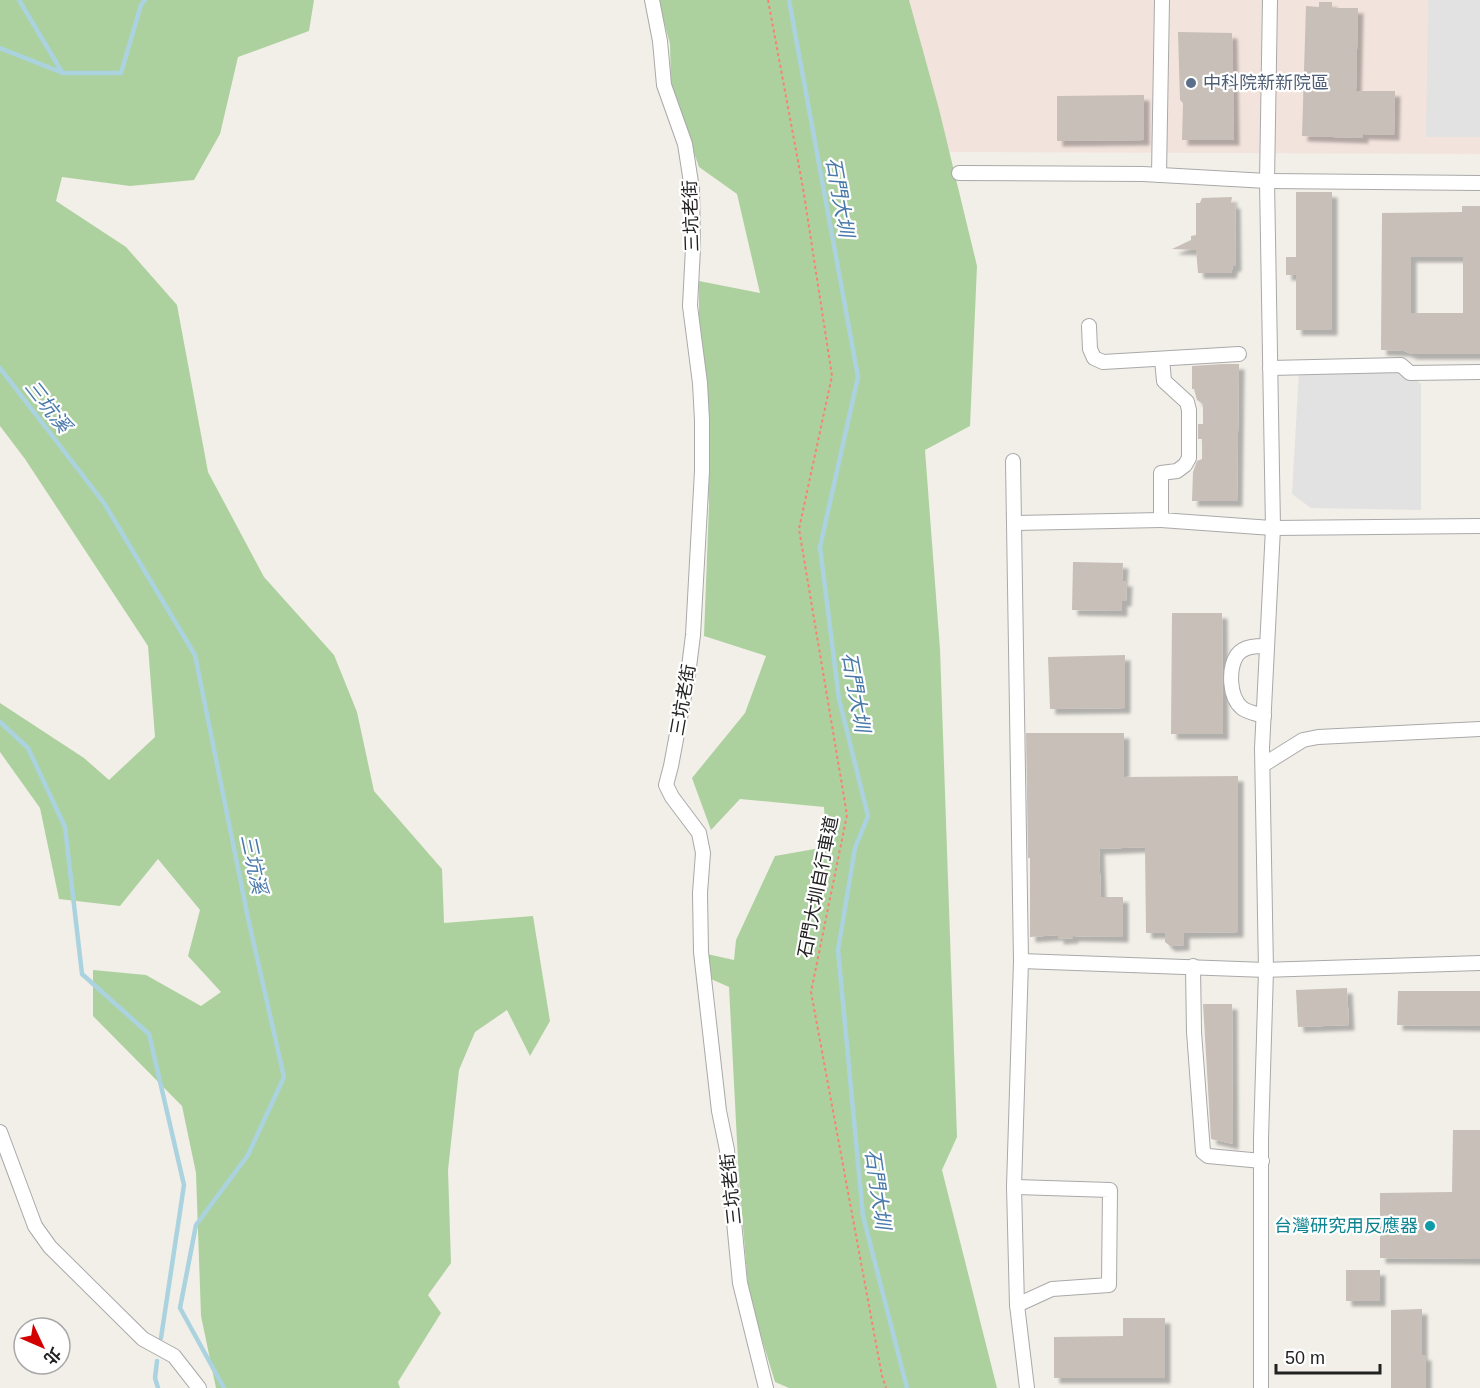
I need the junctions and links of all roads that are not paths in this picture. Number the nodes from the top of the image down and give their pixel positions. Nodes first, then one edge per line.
1 (652, 0) edge
2 (1162, 0) edge
3 (1270, 0) edge
4 (959, 173) dead end
5 (1159, 175) junction
6 (1267, 181) junction
7 (1480, 183) edge
8 (1089, 326) dead end
9 (1239, 354) dead end
10 (1162, 359) junction
11 (1270, 368) junction
12 (1480, 372) edge
13 (1013, 462) dead end
14 (1161, 520) junction
15 (1015, 523) junction
16 (1480, 526) edge
17 (1273, 528) junction
18 (1267, 646) junction
19 (1264, 716) junction
20 (1480, 729) edge
21 (1263, 765) junction
22 (1021, 961) junction
23 (1480, 963) edge
24 (1193, 966) junction
25 (1266, 970) junction
26 (0, 1132) edge
27 (1262, 1161) junction
28 (1014, 1187) junction
29 (1017, 1305) junction
30 (199, 1388) edge
31 (766, 1388) edge
32 (1027, 1388) edge
33 (1261, 1388) edge

1 - 31 street, 三坑老街
2 - 5 street
3 - 6 street
4 - 5 street
5 - 6 street
6 - 7 street
6 - 11 street
8 - 10 street
9 - 10 street
10 - 14 street
11 - 12 street
11 - 17 street
13 - 15 street
14 - 15 street
14 - 17 street
15 - 22 street
16 - 17 street
17 - 18 street
18 - 19 street
18 - 19 street
19 - 21 street
20 - 21 street
21 - 25 street
22 - 24 street
22 - 28 street
23 - 25 street
24 - 25 street
24 - 27 street
25 - 27 street
26 - 30 street
27 - 33 street
28 - 29 street
28 - 29 street
29 - 32 street

